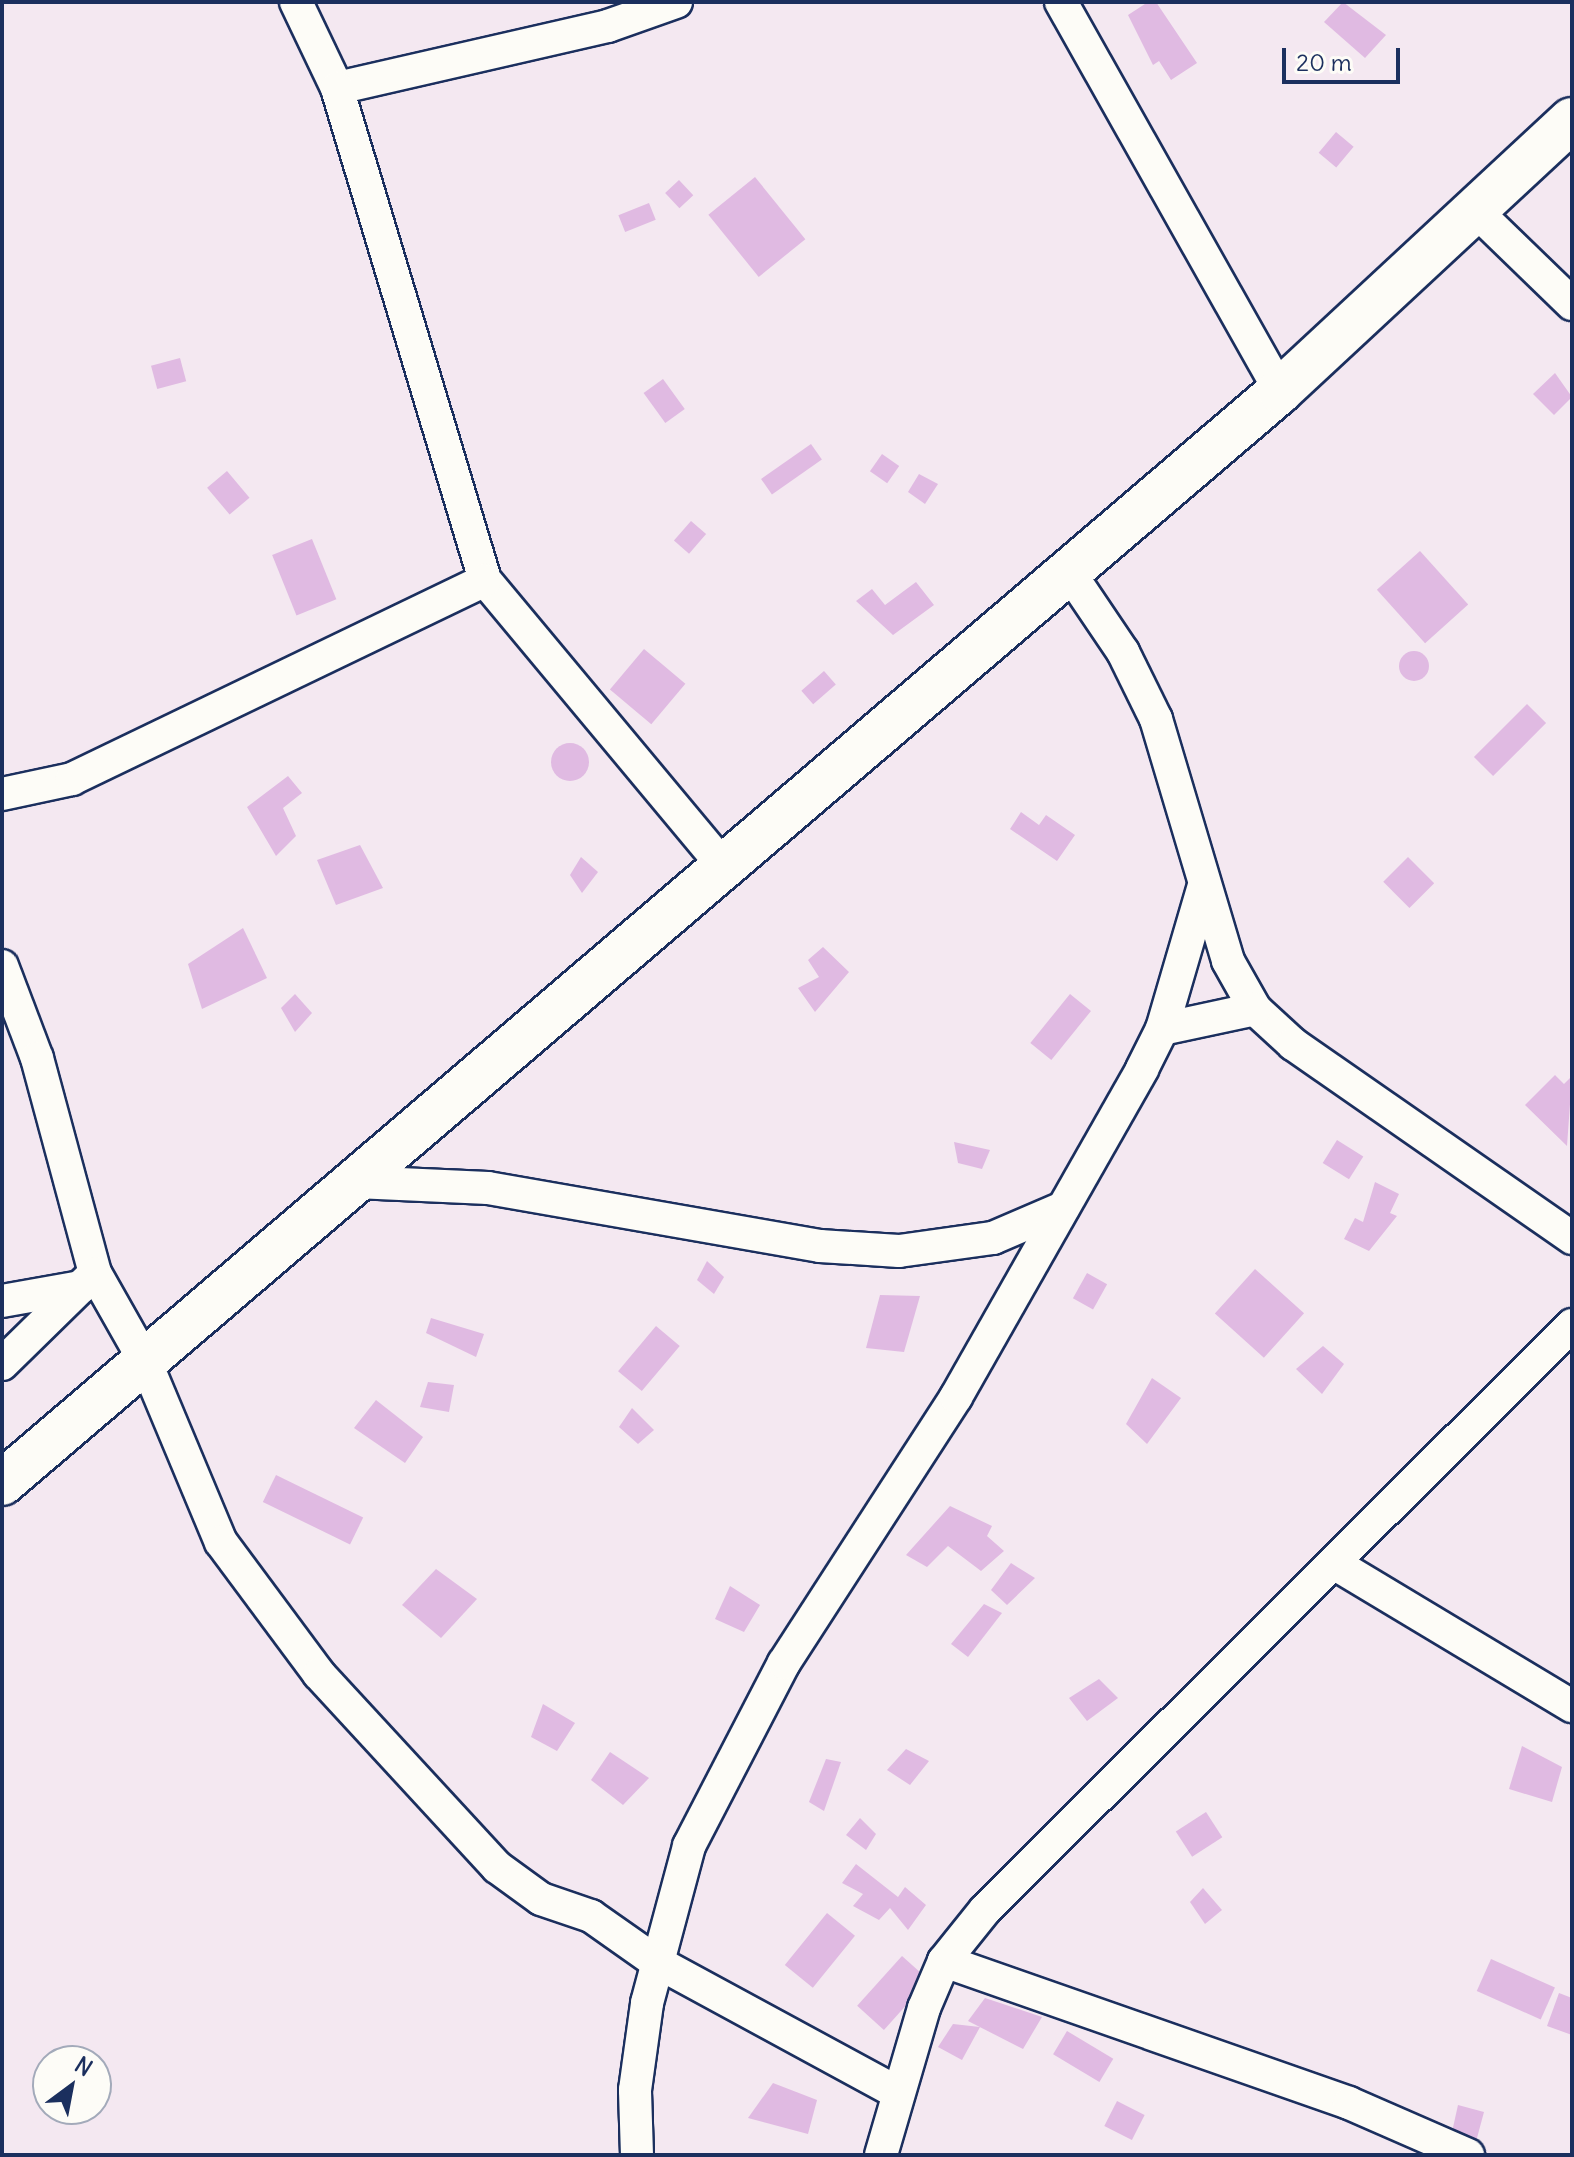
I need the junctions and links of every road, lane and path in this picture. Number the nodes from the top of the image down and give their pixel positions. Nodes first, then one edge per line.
1 (296, 2) edge
2 (676, 2) edge
3 (1061, 2) edge
4 (337, 88) junction
5 (1572, 120) edge
6 (1478, 213) junction
7 (1572, 304) edge
8 (1280, 391) junction
9 (1069, 572) junction
10 (485, 580) junction
11 (2, 794) edge
12 (723, 866) junction
13 (1204, 885) junction
14 (2, 966) edge
15 (1255, 1009) junction
16 (1162, 1029) junction
17 (356, 1182) junction
18 (1063, 1208) junction
19 (1572, 1238) edge
20 (88, 1280) junction
21 (2, 1301) edge
22 (1572, 1325) edge
23 (146, 1363) junction
24 (2, 1364) edge
25 (2, 1483) edge
26 (1337, 1565) junction
27 (1572, 1706) edge
28 (655, 1961) junction
29 (944, 1961) junction
30 (898, 2093) junction
31 (637, 2155) edge
32 (881, 2155) edge
33 (1468, 2155) edge

1 - 4 street
2 - 4 street
3 - 8 street
4 - 10 street
5 - 6 street
6 - 7 street
6 - 8 street
8 - 9 street
9 - 12 street
9 - 13 street
10 - 11 street
10 - 12 street
12 - 17 street
13 - 15 street
13 - 16 street
14 - 20 street
15 - 16 street
15 - 19 street
16 - 18 street
17 - 18 street
17 - 23 street
18 - 28 street
20 - 21 street
20 - 23 street
20 - 24 street
22 - 26 street
23 - 25 street
23 - 28 street
26 - 27 street
26 - 29 street
28 - 30 street
28 - 31 street
29 - 30 street
29 - 33 street
30 - 32 street

